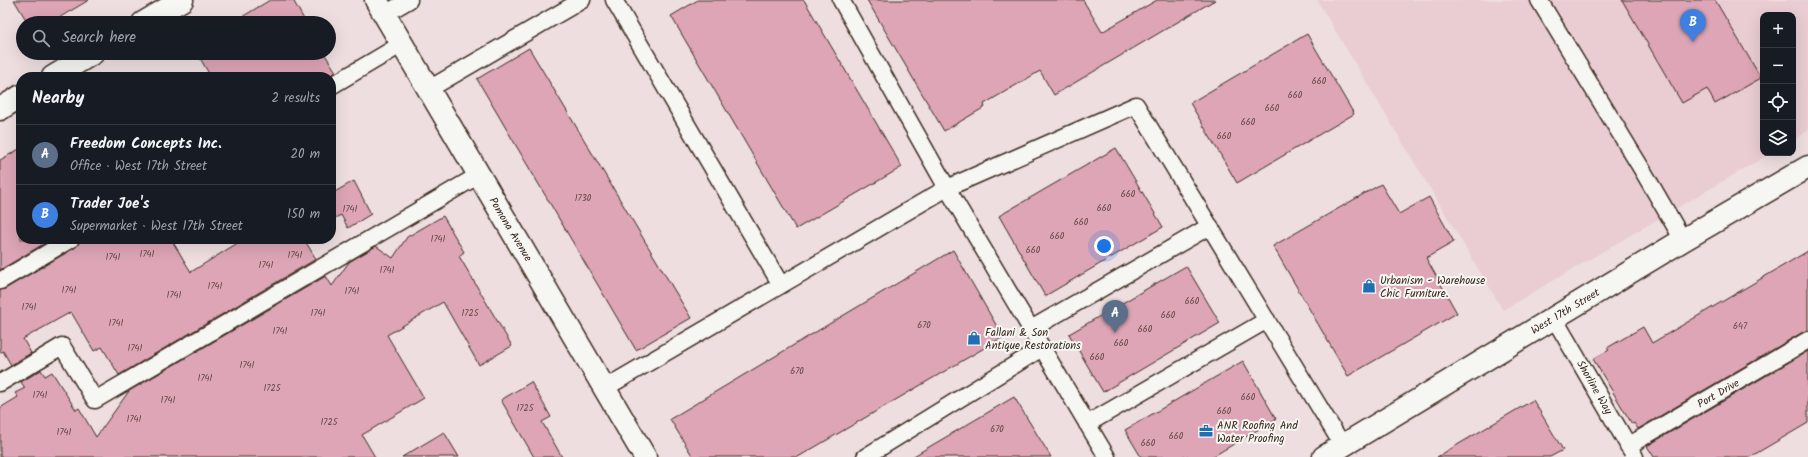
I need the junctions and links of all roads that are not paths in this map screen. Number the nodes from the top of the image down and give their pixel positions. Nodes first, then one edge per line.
1 (182, 0) edge
2 (409, 0) edge
3 (582, 0) edge
4 (614, 0) edge
5 (841, 0) edge
6 (1539, 0) edge
7 (381, 7) edge
8 (155, 16) edge
9 (402, 44) junction
10 (81, 60) edge
11 (61, 72) edge
12 (336, 83) edge
13 (429, 89) junction
14 (16, 99) edge
15 (0, 109) edge
16 (1808, 167) edge
17 (479, 175) junction
18 (947, 188) junction
19 (1210, 226) junction
20 (1683, 240) junction
21 (63, 244) edge
22 (0, 281) edge
23 (781, 285) junction
24 (1554, 318) junction
25 (1266, 320) junction
26 (1031, 329) junction
27 (1808, 340) edge
28 (1042, 348) junction
29 (0, 383) edge
30 (605, 388) junction
31 (1087, 424) junction
32 (1343, 446) junction
33 (1631, 451) edge
34 (645, 457) edge
35 (864, 457) edge
36 (1107, 457) edge
37 (1324, 457) edge

1 - 8 street
2 - 7 lane
3 - 13 lane
4 - 23 lane
5 - 18 lane
6 - 20 lane
7 - 9 street, Pomona Avenue
9 - 12 lane
9 - 13 street, Pomona Avenue
10 - 11 street
13 - 17 street, Pomona Avenue
14 - 15 street
16 - 20 street, West 17th Street
17 - 29 lane
17 - 30 street, Pomona Avenue
18 - 19 lane
18 - 23 lane
18 - 26 lane
19 - 25 lane
19 - 26 lane
20 - 24 street, West 17th Street
21 - 22 lane
23 - 30 lane
24 - 32 street, West 17th Street
24 - 33 lane, Shorline Way
25 - 31 lane
25 - 32 lane
26 - 28 lane
27 - 33 lane, Port Drive
28 - 31 lane
28 - 35 lane
30 - 34 street, Pomona Avenue
31 - 36 lane
32 - 37 street, West 17th Street

